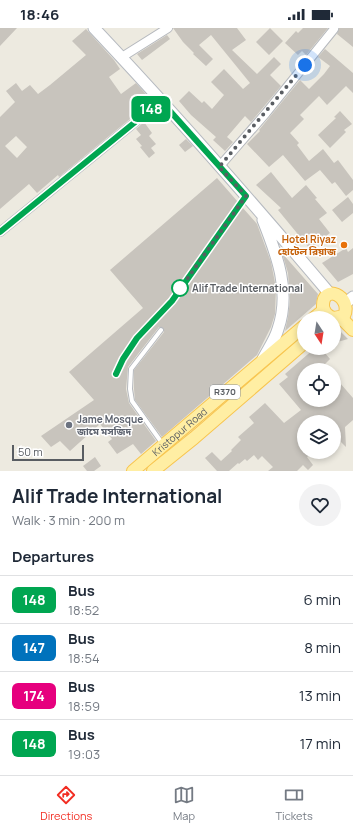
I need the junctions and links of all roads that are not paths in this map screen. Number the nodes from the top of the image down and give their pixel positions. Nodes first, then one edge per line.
1 (168, 28) edge
2 (97, 29) edge
3 (334, 29) edge
4 (122, 57) junction
5 (161, 101) junction
6 (219, 167) junction
7 (246, 196) junction
8 (259, 210) junction
9 (0, 232) edge
10 (330, 294) junction
11 (324, 310) joint
12 (344, 311) edge
13 (161, 330) dead end
14 (353, 330) edge
15 (297, 332) edge
16 (297, 350) edge
17 (262, 361) junction
18 (116, 374) dead end
19 (164, 445) junction
20 (156, 470) edge
21 (133, 471) edge

1 - 4 street
2 - 4 main road
3 - 6 street
4 - 5 main road
5 - 6 main road
5 - 9 street
6 - 7 main road
7 - 8 main road
7 - 18 lane
8 - 10 main road
8 - 17 main road
10 - 11 main road
10 - 12 main road
11 - 12 main road
12 - 14 main road
13 - 19 lane
15 - 17 main road, Kristopur Road / R370
16 - 20 main road, Kristopur Road / R370
17 - 19 main road, Kristopur Road / R370
19 - 21 main road, Kristopur Road / R370

